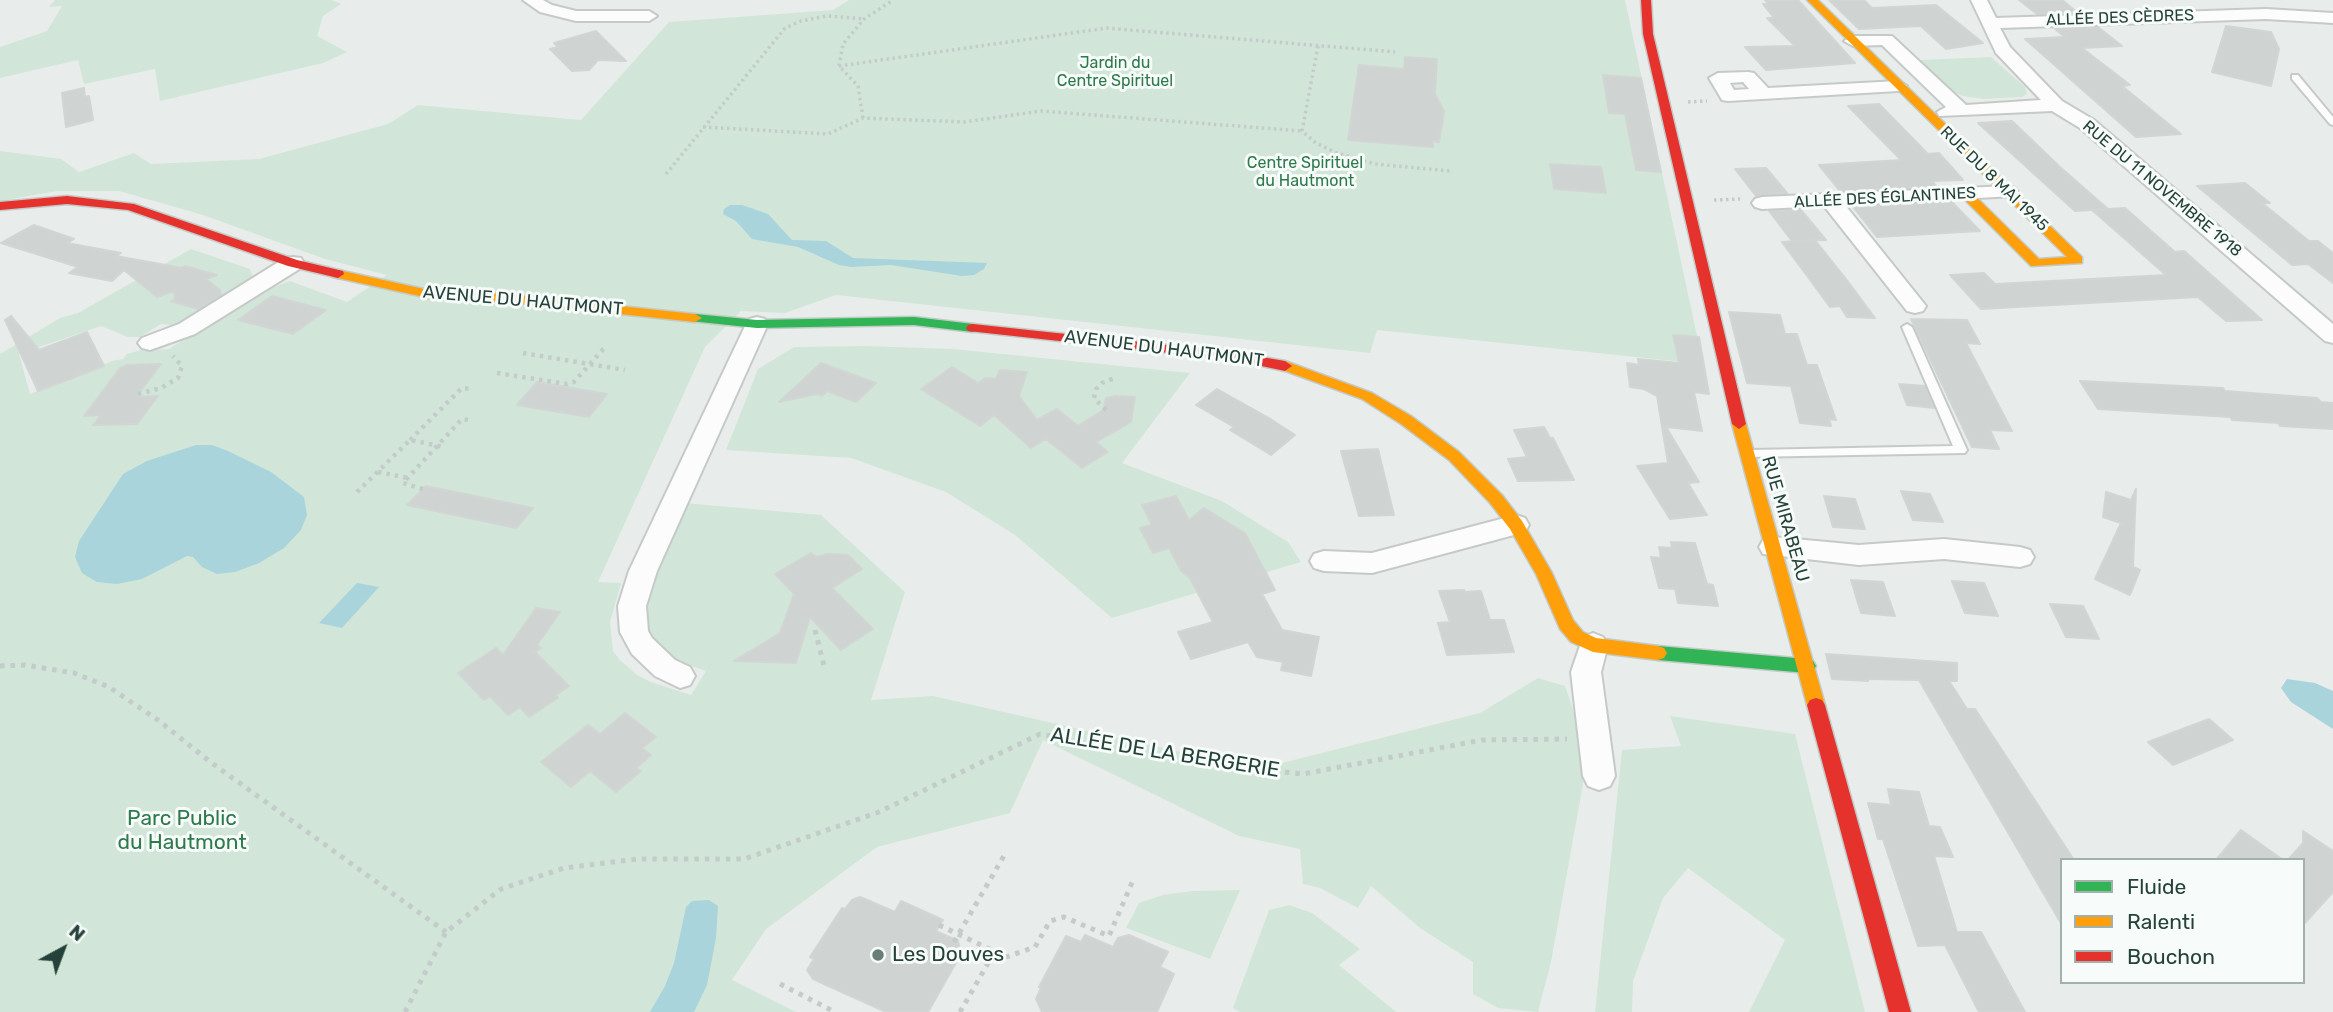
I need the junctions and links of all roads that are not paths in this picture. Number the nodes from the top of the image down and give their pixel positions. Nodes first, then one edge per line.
1 (531, 0) edge
2 (1636, 0) edge
3 (1646, 0) edge
4 (1812, 0) edge
5 (1979, 0) edge
6 (2119, 0) edge
7 (649, 16) dead end
8 (2137, 18) junction
9 (2333, 18) edge
10 (1990, 23) junction
11 (1648, 34) junction
12 (1853, 41) junction
13 (2295, 77) dead end
14 (1898, 86) junction
15 (1762, 93) dead end
16 (2056, 105) junction
17 (1961, 111) junction
18 (1927, 113) junction
19 (2333, 122) edge
20 (2008, 192) junction
21 (1966, 194) junction
22 (1830, 200) junction
23 (1762, 204) road end
24 (0, 206) edge
25 (293, 263) junction
26 (1915, 306) dead end
27 (757, 324) junction
28 (1907, 327) dead end
29 (2333, 336) edge
30 (156, 346) road end
31 (1747, 454) junction
32 (1516, 526) junction
33 (1773, 547) junction
34 (2020, 557) dead end
35 (1324, 561) dead end
36 (1593, 645) junction
37 (1807, 666) junction
38 (680, 676) dead end
39 (1599, 776) dead end
40 (1900, 1012) edge

1 - 7 street
2 - 11 street, RUE MIRABEAU
3 - 11 street, RUE MIRABEAU
4 - 12 street, RUE DU 8 MAI 1945
5 - 10 street, RUE DU 11 NOVEMBRE 1918
6 - 8 street
8 - 9 street, ALLÉE DES CÈDRES
8 - 10 street, ALLÉE DES CÈDRES
10 - 16 street, RUE DU 11 NOVEMBRE 1918
11 - 31 street, RUE MIRABEAU
12 - 14 street, RUE DU 8 MAI 1945
12 - 17 street
13 - 19 lane
14 - 15 street
14 - 18 street, RUE DU 8 MAI 1945
16 - 17 street
16 - 29 street, RUE DU 11 NOVEMBRE 1918
17 - 18 street
18 - 20 street, RUE DU 8 MAI 1945
20 - 21 street, ALLÉE DES ÉGLANTINES
20 - 21 street, RUE DU 8 MAI 1945
21 - 22 street, ALLÉE DES ÉGLANTINES
22 - 23 street, ALLÉE DES ÉGLANTINES
22 - 26 street
24 - 25 street, AVENUE DU HAUTMONT
25 - 27 street, AVENUE DU HAUTMONT
25 - 30 street
27 - 32 street, AVENUE DU HAUTMONT
27 - 38 street
28 - 31 lane
31 - 33 street, RUE MIRABEAU
32 - 35 street
32 - 36 street, AVENUE DU HAUTMONT
33 - 34 street
33 - 37 street, RUE MIRABEAU
36 - 37 street, AVENUE DU HAUTMONT
36 - 39 street
37 - 40 street, RUE MIRABEAU

